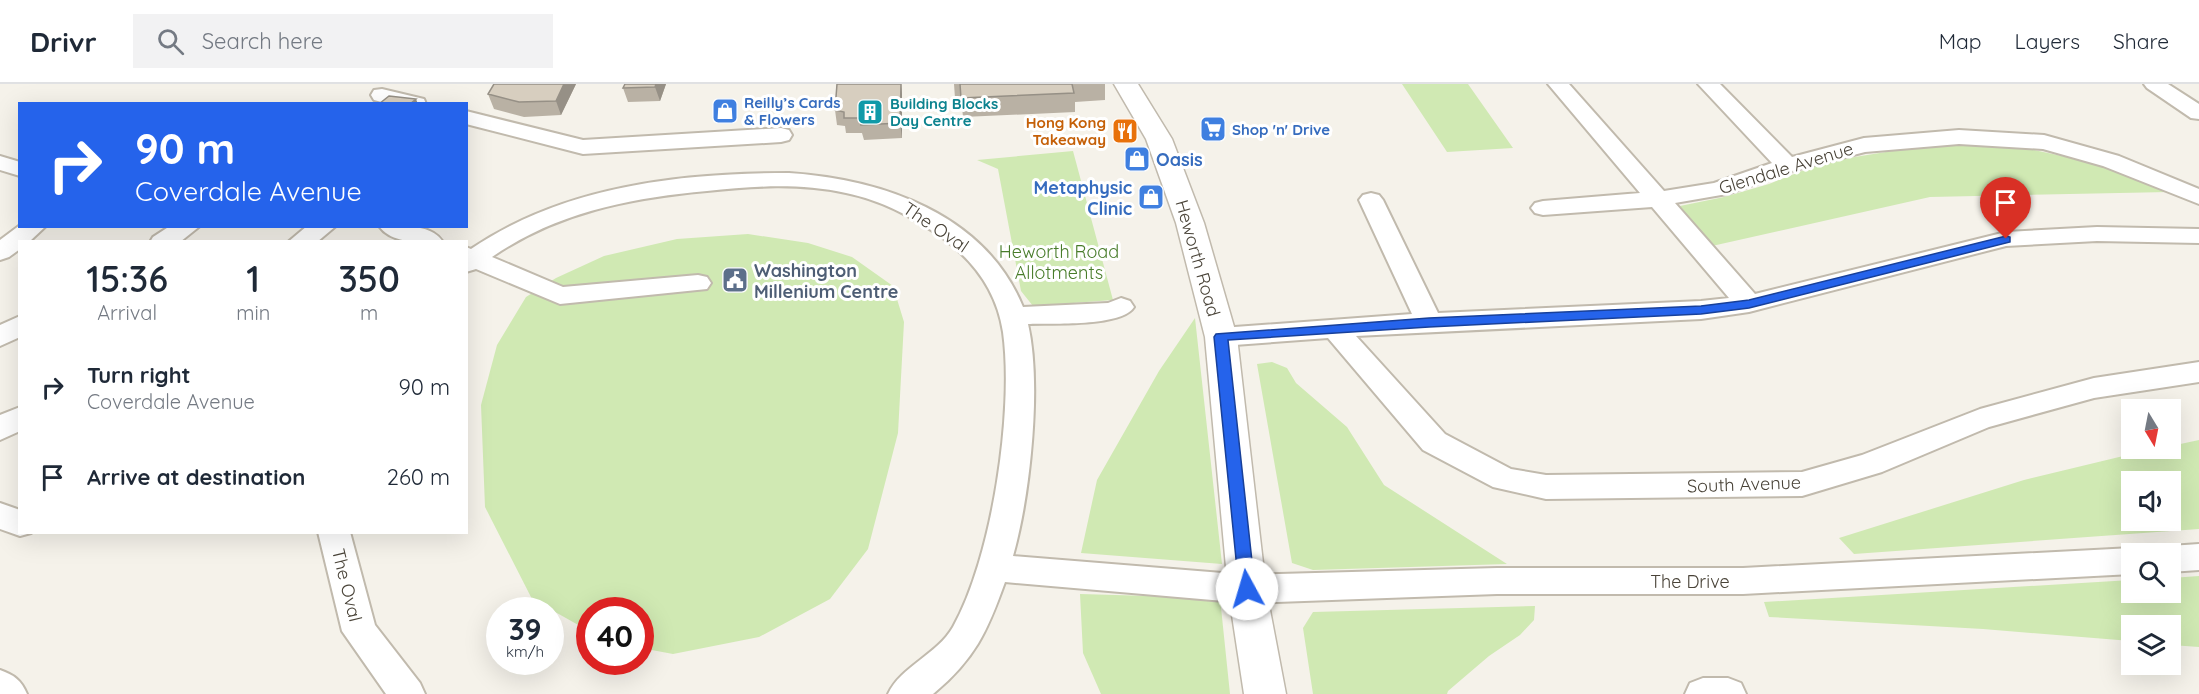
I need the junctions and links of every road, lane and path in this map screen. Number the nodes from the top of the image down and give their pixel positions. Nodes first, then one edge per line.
1 (1126, 84) edge
2 (1558, 84) edge
3 (1708, 84) edge
4 (2154, 84) edge
5 (383, 94) edge
6 (409, 102) edge
7 (2199, 113) edge
8 (468, 118) edge
9 (781, 135) dead end
10 (0, 163) edge
11 (1787, 165) junction
12 (18, 168) edge
13 (2199, 197) edge
14 (1659, 199) junction
15 (1371, 200) dead end
16 (1543, 208) dead end
17 (31, 228) edge
18 (321, 228) edge
19 (397, 228) edge
20 (2199, 237) edge
21 (303, 240) edge
22 (426, 240) edge
23 (0, 252) edge
24 (469, 259) edge
25 (698, 283) dead end
26 (1749, 304) junction
27 (1121, 307) dead end
28 (1012, 316) junction
29 (1429, 322) junction
30 (18, 326) edge
31 (1334, 328) junction
32 (0, 336) edge
33 (1221, 337) junction
34 (2195, 377) edge
35 (18, 418) edge
36 (0, 429) edge
37 (0, 515) edge
38 (18, 523) edge
39 (334, 534) edge
40 (2199, 557) edge
41 (2181, 558) edge
42 (2121, 562) edge
43 (995, 568) junction
44 (1247, 589) junction
45 (0, 687) edge
46 (9, 694) edge
47 (407, 694) edge
48 (906, 694) edge
49 (1265, 694) edge
50 (1703, 694) edge
51 (1728, 694) edge

1 - 33 street, Heworth Road
2 - 14 street
3 - 11 street
4 - 7 street
5 - 6 street
8 - 9 street
10 - 12 street
11 - 13 street, Glendale Avenue
11 - 14 street, Glendale Avenue
14 - 16 street, Glendale Avenue
14 - 26 street
15 - 29 street
17 - 23 street
18 - 21 street
19 - 22 street
20 - 26 street
24 - 25 street
24 - 28 street, The Oval
26 - 29 street
27 - 28 street
28 - 43 street, The Oval
29 - 31 street
30 - 32 street
31 - 33 street
31 - 34 street, South Avenue
33 - 44 street, Heworth Road
35 - 36 street
37 - 38 street
39 - 47 street, The Oval
40 - 41 street
42 - 44 street, The Drive
43 - 44 street, The Drive
43 - 48 street, The Oval
44 - 49 street, Heworth Road
45 - 46 street
50 - 51 street

